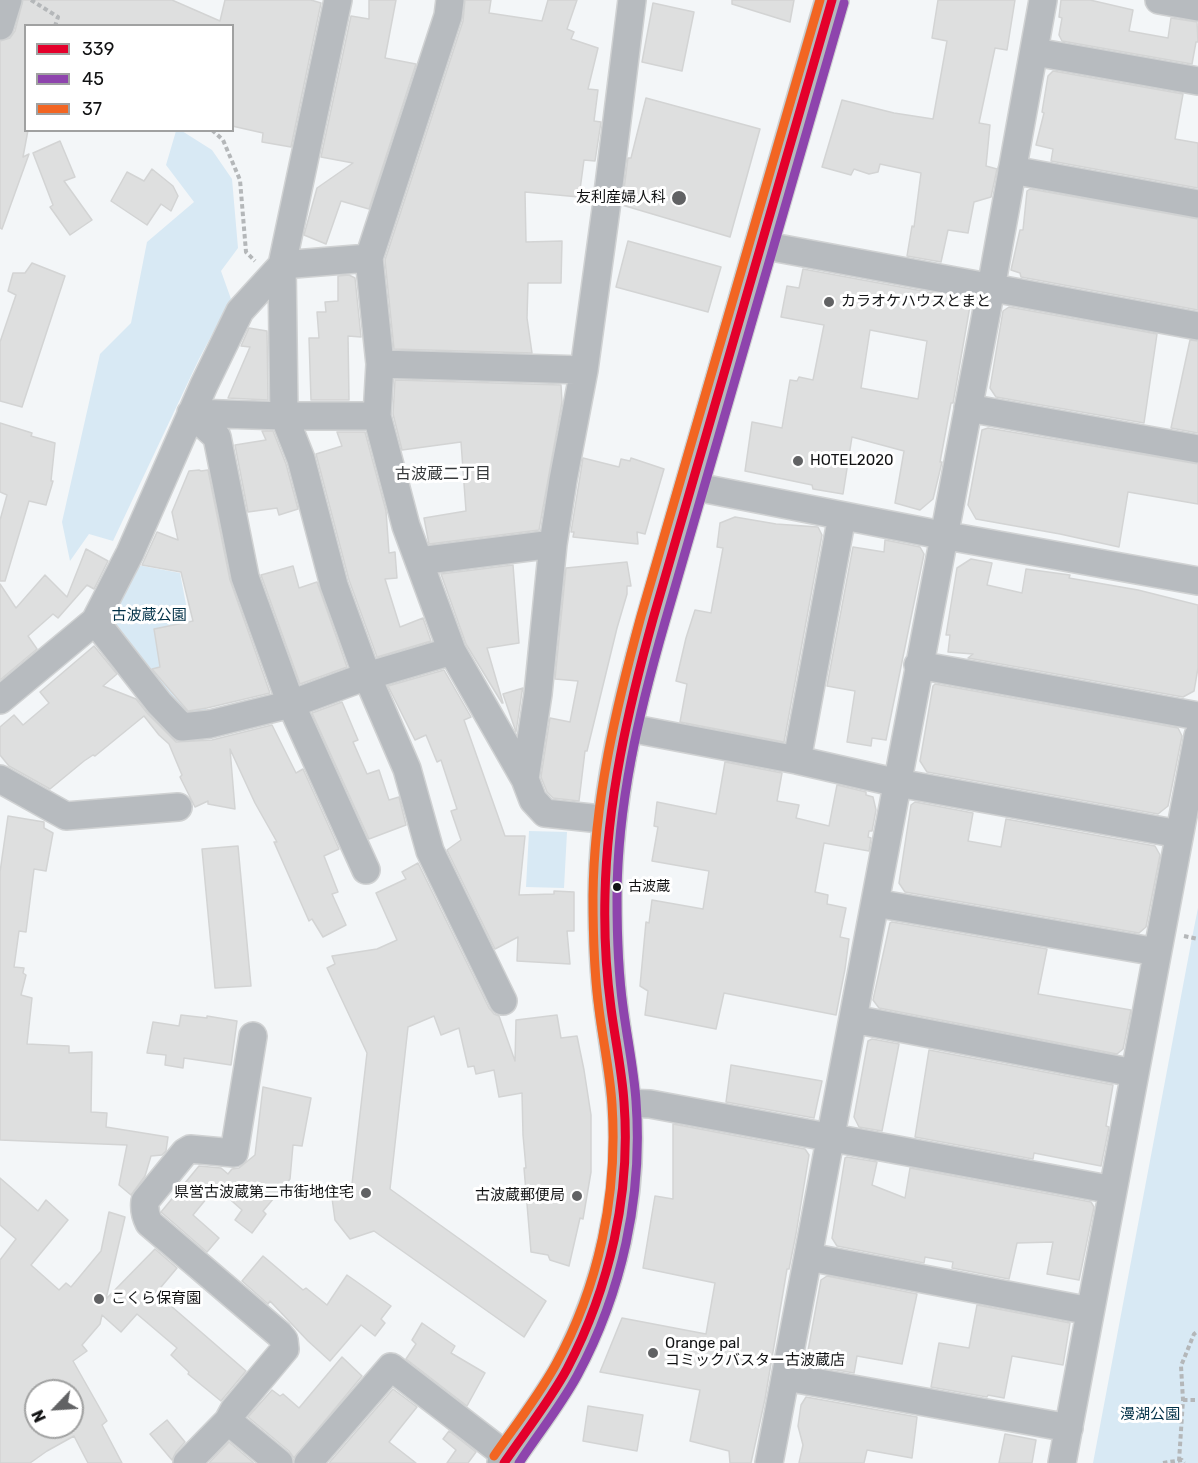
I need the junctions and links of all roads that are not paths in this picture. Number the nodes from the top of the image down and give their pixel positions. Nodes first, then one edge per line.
1 (8, 0) edge
2 (338, 0) edge
3 (450, 0) edge
4 (632, 0) edge
5 (831, 0) edge
6 (1043, 0) edge
7 (1159, 0) edge
8 (1198, 7) edge
9 (0, 26) edge
10 (1035, 52) junction
11 (1198, 81) edge
12 (1012, 170) junction
13 (1198, 204) edge
14 (761, 244) junction
15 (369, 258) junction
16 (276, 272) junction
17 (991, 288) junction
18 (1198, 326) edge
19 (380, 364) junction
20 (584, 370) junction
21 (968, 408) junction
22 (191, 413) junction
23 (284, 416) junction
24 (377, 416) junction
25 (1198, 449) edge
26 (692, 486) junction
27 (842, 516) junction
28 (943, 535) junction
29 (554, 544) junction
30 (419, 561) junction
31 (1198, 581) edge
32 (95, 621) junction
33 (452, 651) junction
34 (918, 665) junction
35 (367, 676) junction
36 (0, 700) edge
37 (291, 704) junction
38 (1198, 716) edge
39 (624, 727) junction
40 (1198, 736) edge
41 (797, 760) junction
42 (0, 779) edge
43 (525, 779) junction
44 (898, 783) junction
45 (178, 807) dead end
46 (610, 820) junction
47 (1179, 834) junction
48 (366, 870) dead end
49 (874, 903) junction
50 (1157, 952) junction
51 (503, 1001) dead end
52 (853, 1019) junction
53 (253, 1036) dead end
54 (1134, 1073) junction
55 (624, 1104) junction
56 (830, 1139) junction
57 (1113, 1190) junction
58 (809, 1257) junction
59 (1090, 1311) junction
60 (786, 1377) junction
61 (228, 1421) junction
62 (1069, 1428) junction
63 (506, 1460) edge
64 (188, 1463) edge
65 (279, 1463) edge
66 (308, 1463) edge
67 (770, 1463) edge
68 (1062, 1463) edge

1 - 9 street
2 - 16 street
3 - 15 street
4 - 20 street
5 - 14 highway
6 - 10 street
7 - 8 street
10 - 11 street
10 - 12 street
12 - 13 street
12 - 17 street
14 - 17 street
14 - 26 highway
15 - 16 street
15 - 19 street
16 - 22 street
16 - 23 street
17 - 18 street
17 - 21 street
19 - 20 street
19 - 24 street
20 - 29 street
21 - 25 street
21 - 28 street
22 - 23 street
22 - 32 street
22 - 37 street
23 - 24 street
23 - 35 street
24 - 30 street
26 - 27 street
26 - 39 highway
27 - 28 street
27 - 41 street
28 - 31 street
28 - 34 street
29 - 30 street
29 - 43 street
30 - 33 street
32 - 36 street
32 - 37 street
33 - 35 street
33 - 43 street
34 - 38 street
34 - 44 street
35 - 37 street
35 - 51 street
37 - 48 street
39 - 41 street
39 - 46 highway
40 - 47 street
41 - 44 street
42 - 45 street
43 - 46 street
44 - 47 street
44 - 49 street
46 - 55 highway
47 - 50 street
49 - 50 street
49 - 52 street
50 - 54 street
52 - 54 street
52 - 56 street
53 - 61 street
54 - 57 street
55 - 56 street
55 - 63 highway
56 - 57 street
56 - 58 street
57 - 59 street
58 - 59 street
58 - 60 street
59 - 62 street
60 - 62 street
60 - 67 street
61 - 64 street
61 - 65 street
62 - 68 street
63 - 66 street

